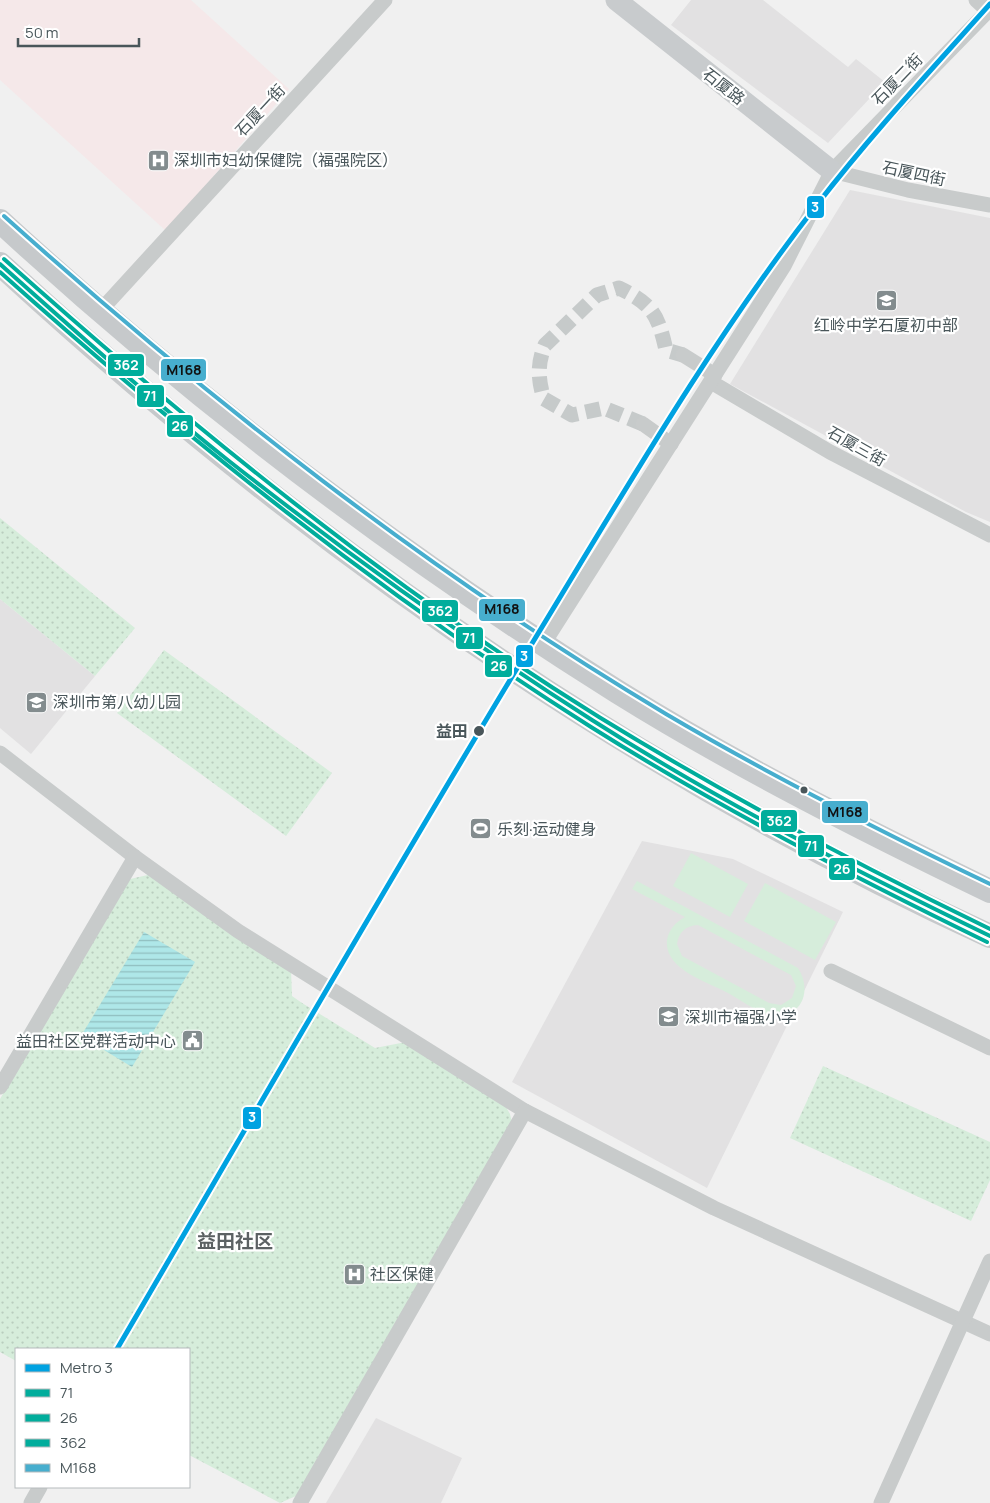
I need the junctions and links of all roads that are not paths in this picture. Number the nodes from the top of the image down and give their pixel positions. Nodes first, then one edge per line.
1 (385, 0) edge
2 (616, 0) edge
3 (976, 0) edge
4 (989, 10) edge
5 (832, 171) junction
6 (990, 205) edge
7 (0, 221) edge
8 (0, 264) edge
9 (101, 310) junction
10 (683, 355) tunnel mouth
11 (713, 378) junction
12 (643, 424) tunnel mouth
13 (671, 444) junction
14 (990, 536) edge
15 (544, 643) junction
16 (0, 753) edge
17 (134, 857) junction
18 (990, 891) edge
19 (990, 936) edge
20 (831, 970) dead end
21 (990, 1048) edge
22 (0, 1087) edge
23 (525, 1111) junction
24 (990, 1261) edge
25 (963, 1322) junction
26 (990, 1334) edge
27 (39, 1488) edge
28 (31, 1503) edge
29 (300, 1503) edge
30 (882, 1503) edge

1 - 9 street, 石厦一街
2 - 5 street, 石厦路
3 - 4 street
4 - 5 street, 石厦二街
5 - 6 street, 石厦四街
5 - 11 street, 石厦二街
7 - 9 main road
8 - 19 main road
9 - 15 main road
10 - 11 street, 石厦三街
11 - 13 street, 石厦二街
11 - 14 street, 石厦三街
12 - 13 street
13 - 15 street, 石厦二街
15 - 18 main road
16 - 17 street
17 - 22 street
17 - 23 street
20 - 21 street
23 - 25 street
23 - 29 street
24 - 25 street
25 - 26 street
25 - 30 street
27 - 28 street

